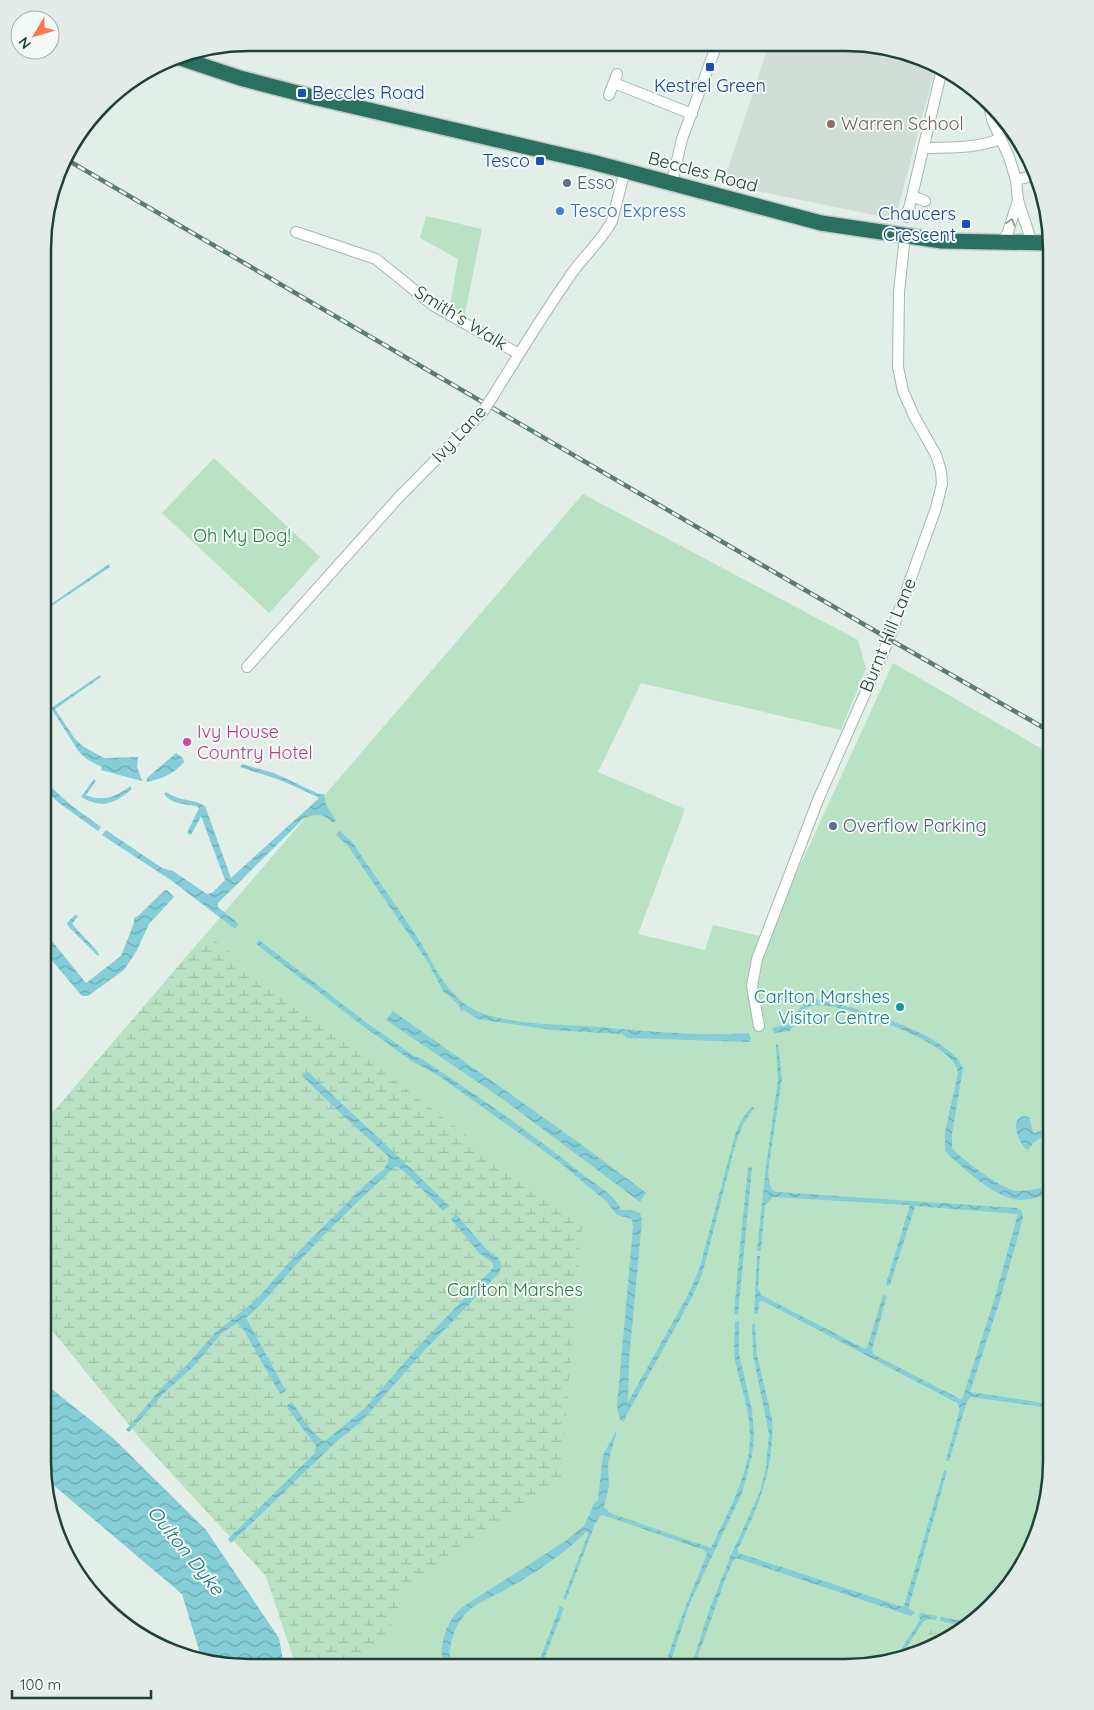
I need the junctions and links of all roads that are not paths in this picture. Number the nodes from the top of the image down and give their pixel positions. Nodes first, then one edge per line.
1 (714, 51) edge
2 (198, 58) edge
3 (940, 76) edge
4 (609, 95) dead end
5 (692, 114) junction
6 (991, 116) edge
7 (1000, 139) junction
8 (923, 148) junction
9 (624, 170) junction
10 (1029, 177) edge
11 (1016, 180) junction
12 (672, 182) junction
13 (912, 196) junction
14 (1018, 200) junction
15 (925, 201) dead end
16 (907, 217) dead end
17 (296, 232) dead end
18 (905, 236) junction
19 (1002, 243) junction
20 (1032, 243) junction
21 (1042, 243) edge
22 (519, 354) junction
23 (247, 667) dead end
24 (759, 1026) dead end

1 - 5 street
2 - 9 highway, Beccles Road
3 - 8 street
4 - 5 street
5 - 12 street
6 - 7 street
7 - 8 street
7 - 11 street
8 - 13 street
9 - 12 highway, Beccles Road
9 - 22 street, Ivy Lane
10 - 11 street
11 - 14 street
12 - 18 highway, Beccles Road
13 - 15 street
13 - 16 street
19 -> 14 street
14 - 20 street
17 - 22 street, Smith's Walk
18 - 19 highway, Beccles Road
18 - 24 street, Burnt Hill Lane
19 - 20 highway, Beccles Road
20 - 21 highway, Beccles Road
22 - 23 street, Ivy Lane, bridge

